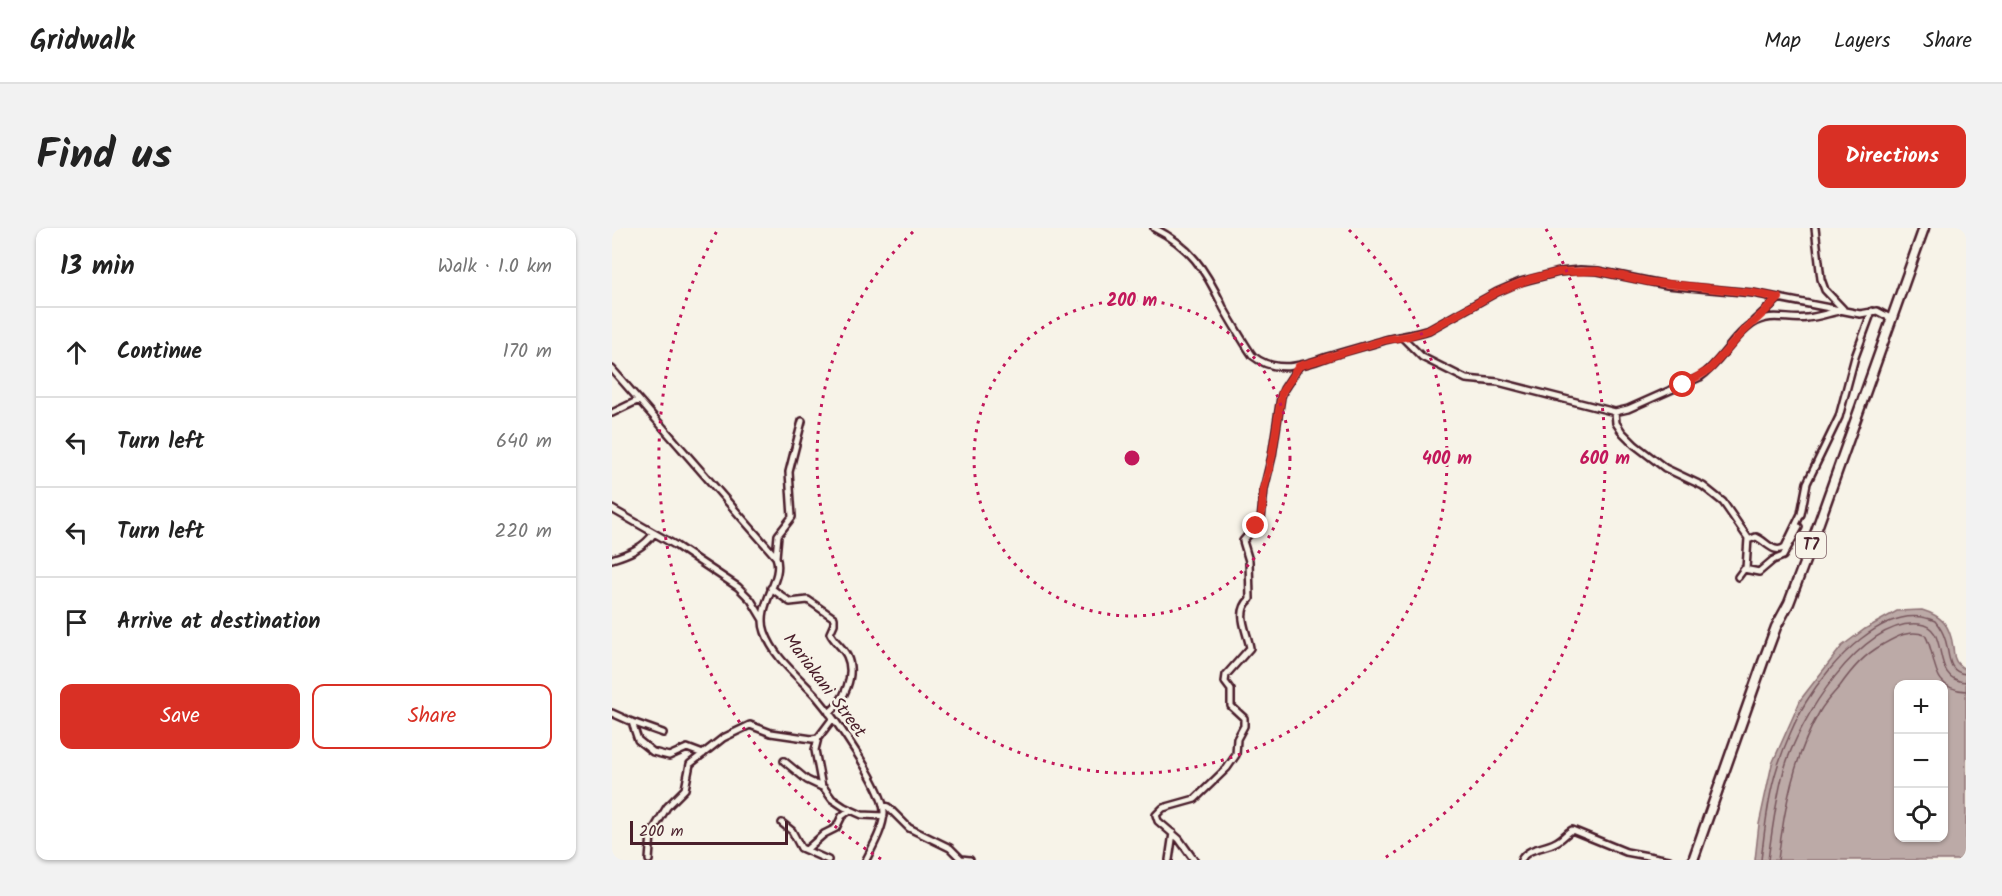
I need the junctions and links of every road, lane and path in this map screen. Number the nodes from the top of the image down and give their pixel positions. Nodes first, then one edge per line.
1 (1154, 228) edge
2 (1815, 228) edge
3 (1924, 228) edge
4 (1779, 298) junction
5 (1844, 310) junction
6 (1872, 311) junction
7 (1892, 319) junction
8 (1753, 324) junction
9 (1402, 337) junction
10 (1299, 366) junction
11 (612, 369) edge
12 (639, 400) junction
13 (1615, 412) junction
14 (612, 413) edge
15 (802, 421) dead end
16 (612, 509) edge
17 (1801, 514) junction
18 (654, 533) junction
19 (1748, 540) junction
20 (776, 557) junction
21 (612, 559) edge
22 (1746, 569) junction
23 (1738, 577) dead end
24 (771, 588) junction
25 (763, 620) junction
26 (612, 713) edge
27 (829, 713) junction
28 (833, 718) junction
29 (632, 722) junction
30 (663, 733) dead end
31 (818, 738) junction
32 (703, 754) junction
33 (784, 761) dead end
34 (822, 787) junction
35 (884, 805) junction
36 (850, 810) junction
37 (884, 816) junction
38 (782, 823) dead end
39 (1173, 833) junction
40 (806, 850) junction
41 (649, 860) edge
42 (828, 860) edge
43 (866, 860) edge
44 (970, 860) edge
45 (1169, 860) edge
46 (1194, 860) edge
47 (1521, 860) edge
48 (1669, 860) edge
49 (1693, 860) edge

1 - 10 street
2 - 5 street
3 - 7 highway, T7
4 - 5 street
4 - 8 street
4 - 9 street
5 - 6 street
5 - 8 street
6 - 7 street
6 - 17 street
7 - 49 highway, T7
8 - 13 street
9 - 10 street
9 - 13 street
10 - 39 street
11 - 12 street
12 - 14 street
12 - 20 street
13 - 19 street
15 - 20 street
16 - 18 street, Mariakani Street
17 - 19 street
17 - 22 street
18 - 21 street
18 - 25 street, Mariakani Street
19 - 22 street
20 - 24 street
22 - 23 street
24 - 25 street
24 - 27 street
25 - 27 street, Mariakani Street
26 - 29 street
27 - 28 street, Mariakani Street
28 - 31 street
28 - 35 street, Mariakani Street
29 - 30 street
29 - 32 street
31 - 32 street
31 - 34 street
32 - 41 street
33 - 34 street
34 - 36 street
35 - 37 street, Mariakani Street
35 - 44 street
36 - 37 street
36 - 40 street
37 - 43 street, Mariakani Street
38 - 40 street
39 - 45 street
39 - 46 street
40 - 42 street
47 - 48 street

